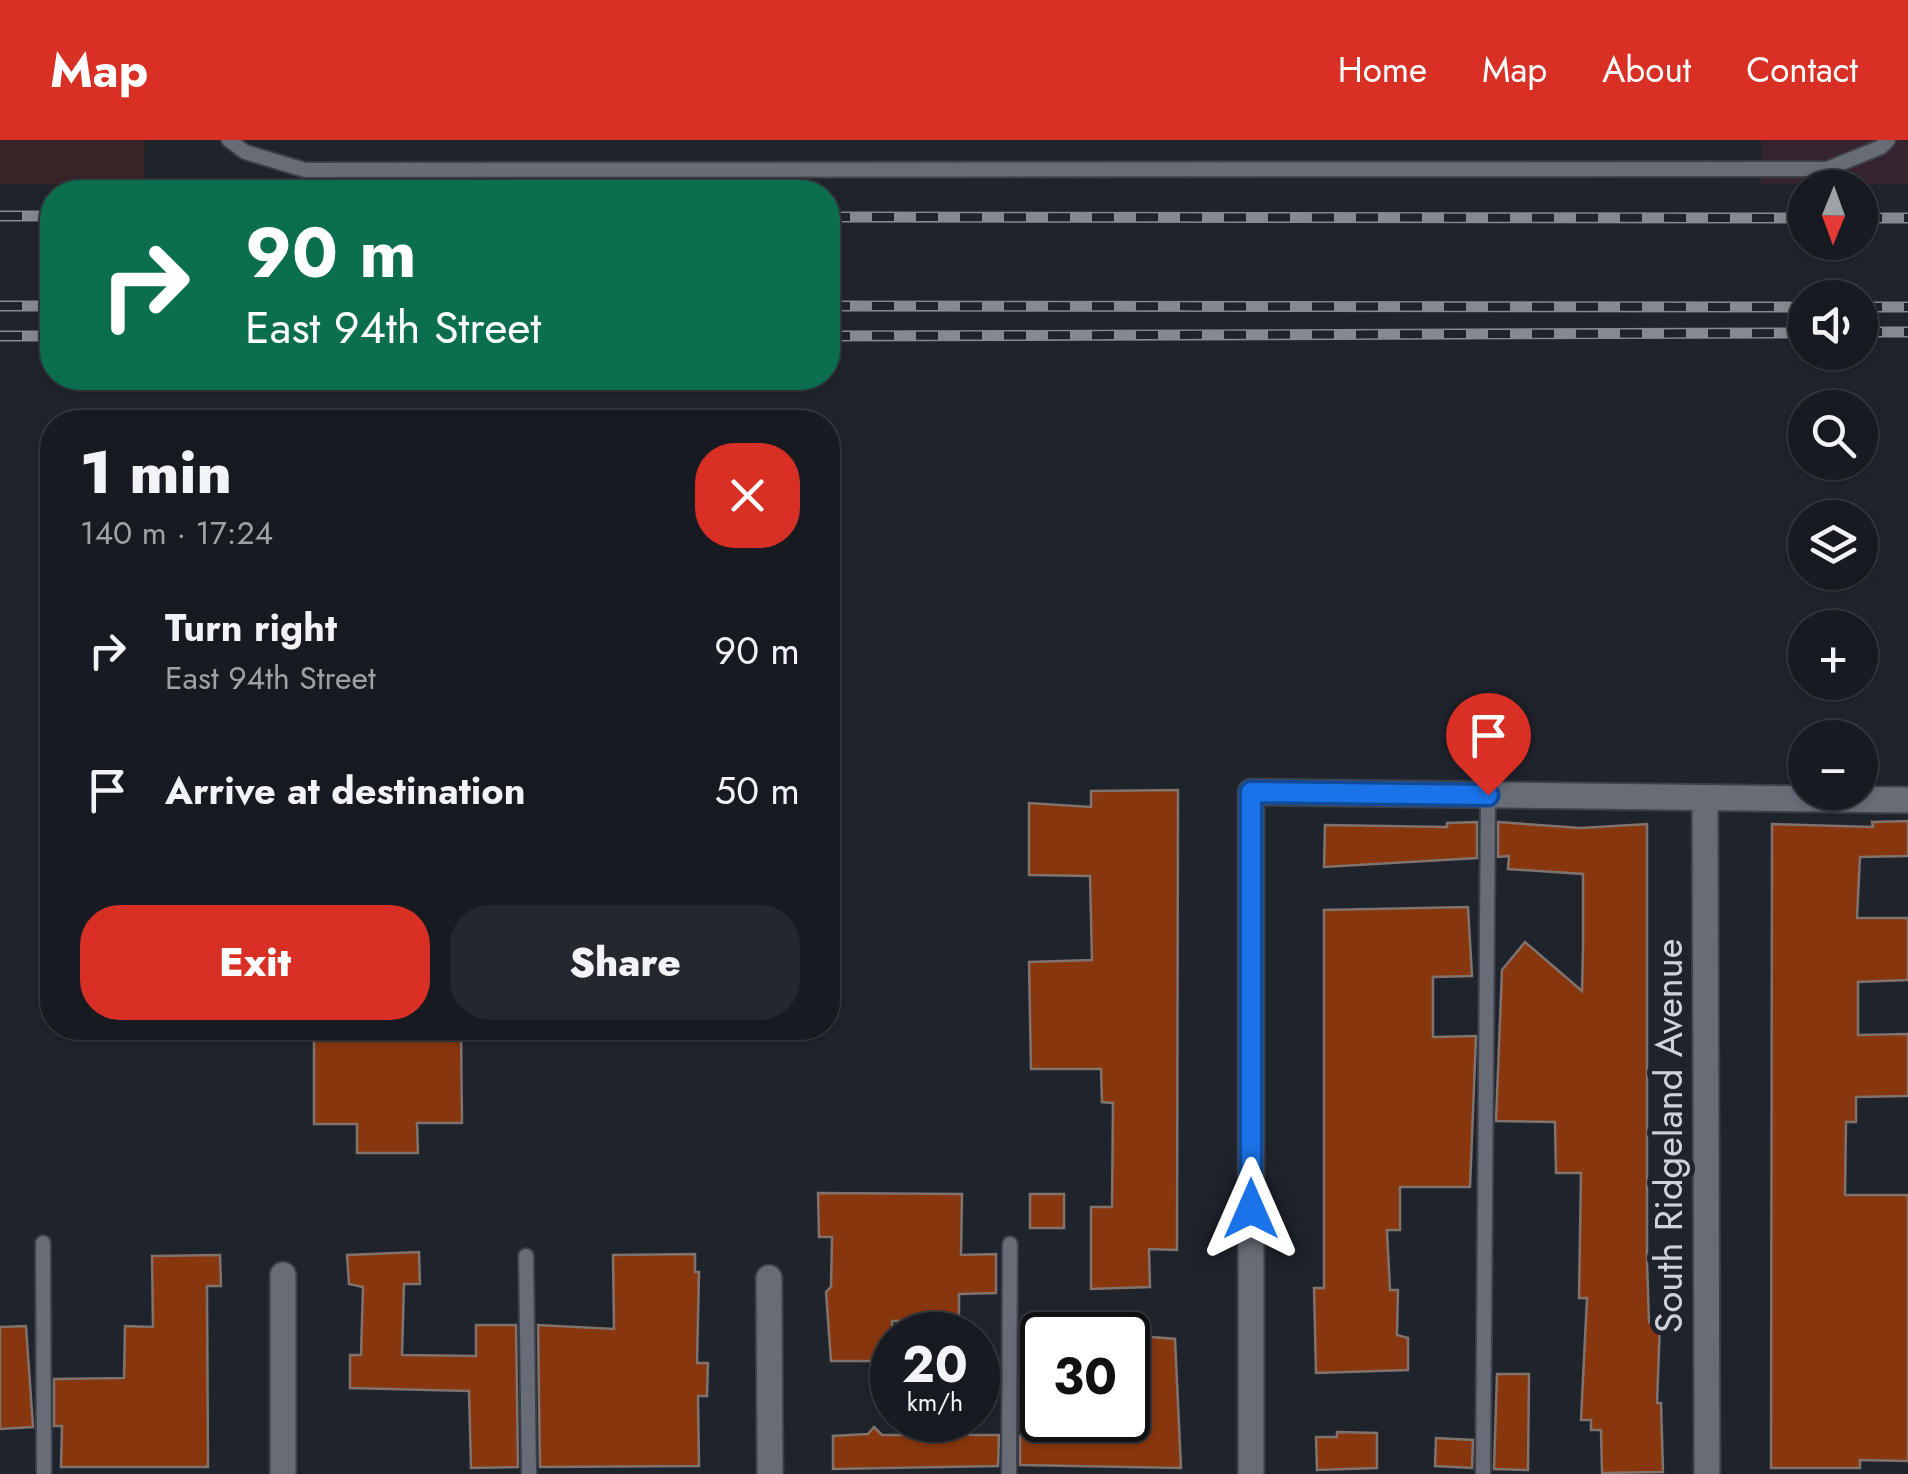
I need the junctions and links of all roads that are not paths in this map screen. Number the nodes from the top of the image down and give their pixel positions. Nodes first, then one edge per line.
1 (228, 140) edge
2 (1888, 140) edge
3 (1488, 795) junction
4 (1705, 798) junction
5 (1908, 800) edge
6 (43, 1243) dead end
7 (1010, 1244) dead end
8 (526, 1256) dead end
9 (283, 1276) dead end
10 (769, 1278) dead end
11 (44, 1474) edge
12 (283, 1474) edge
13 (529, 1474) edge
14 (770, 1474) edge
15 (1009, 1474) edge
16 (1251, 1474) edge
17 (1483, 1474) edge
18 (1707, 1474) edge

1 - 2 lane
3 - 4 street
3 - 16 street
3 - 17 lane
4 - 5 street
4 - 18 street, South Ridgeland Avenue
6 - 11 lane
7 - 15 lane
8 - 13 lane
9 - 12 street
10 - 14 street

